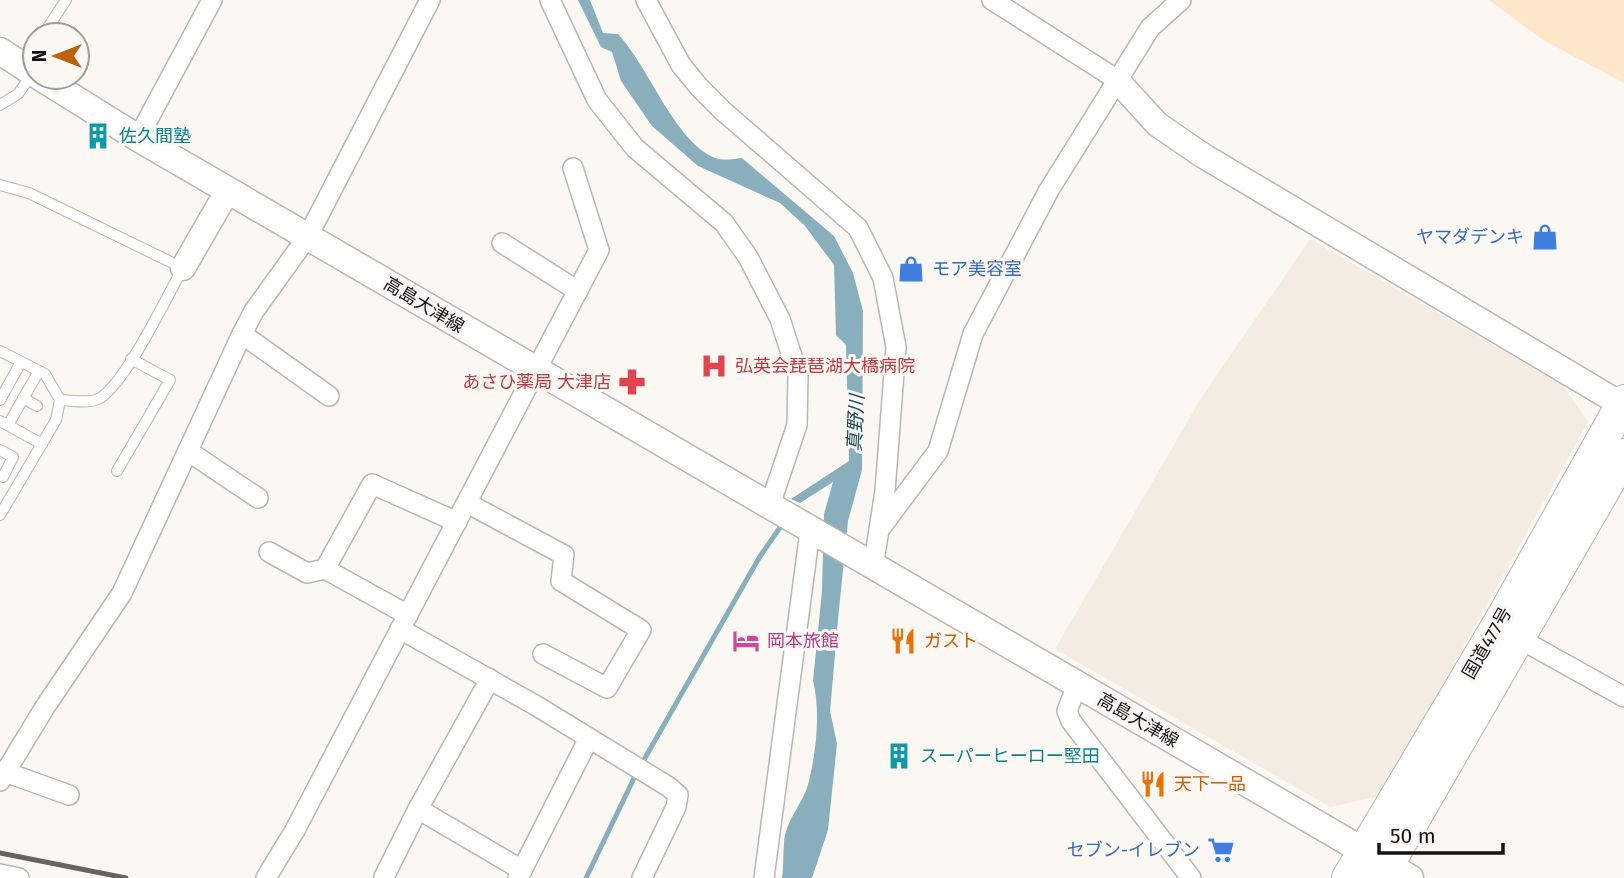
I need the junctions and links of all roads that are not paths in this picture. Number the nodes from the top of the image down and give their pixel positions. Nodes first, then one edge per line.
1 (66, 0) edge
2 (212, 0) edge
3 (430, 0) edge
4 (550, 0) edge
5 (646, 0) edge
6 (992, 0) edge
7 (1181, 0) edge
8 (52, 21) edge
9 (0, 51) edge
10 (21, 61) edge
11 (1116, 79) junction
12 (21, 89) edge
13 (68, 91) edge
14 (0, 105) edge
15 (138, 138) junction
16 (573, 168) dead end
17 (0, 185) edge
18 (228, 190) junction
19 (308, 236) junction
20 (502, 243) dead end
21 (183, 268) junction
22 (578, 291) junction
23 (242, 334) junction
24 (0, 351) edge
25 (131, 359) junction
26 (21, 362) junction
27 (39, 371) junction
28 (536, 371) junction
29 (3, 388) edge
30 (329, 396) dead end
31 (23, 398) junction
32 (0, 400) edge
33 (60, 400) junction
34 (1623, 404) edge
35 (37, 406) dead end
36 (2, 423) edge
37 (42, 444) junction
38 (0, 450) edge
39 (188, 451) junction
40 (1624, 454) edge
41 (117, 471) dead end
42 (1, 476) edge
43 (17, 486) junction
44 (258, 498) dead end
45 (467, 503) junction
46 (769, 508) junction
47 (0, 515) edge
48 (457, 522) junction
49 (879, 530) junction
50 (810, 531) junction
51 (269, 552) dead end
52 (869, 566) junction
53 (325, 569) junction
54 (404, 622) junction
55 (1520, 639) junction
56 (543, 654) dead end
57 (490, 679) junction
58 (1077, 685) junction
59 (1624, 697) edge
60 (589, 738) junction
61 (3, 776) edge
62 (69, 795) dead end
63 (418, 808) junction
64 (1385, 868) edge
65 (0, 874) edge
66 (520, 874) edge
67 (384, 877) edge
68 (19, 878) edge
69 (266, 878) edge
70 (642, 878) edge
71 (764, 878) edge
72 (1191, 878) edge
73 (1348, 878) edge

1 - 8 lane
2 - 15 street
3 - 19 street
4 - 46 street
5 - 49 street
6 - 11 street
7 - 11 street
9 - 10 main road, 高島大津線
11 - 34 street
11 - 49 street
12 - 14 lane
13 - 15 main road, 高島大津線
15 - 18 main road, 高島大津線
16 - 22 street
17 - 21 lane
18 - 19 main road, 高島大津線
18 - 21 street
19 - 23 street
19 - 28 main road, 高島大津線
20 - 22 street
21 - 25 lane
22 - 28 street
23 - 30 street
23 - 39 street
24 - 26 lane
25 - 33 lane
25 - 41 lane
26 - 27 lane
26 - 29 lane
27 - 31 lane
27 - 33 lane
28 - 45 street
28 - 46 main road, 高島大津線
29 - 32 lane
31 - 35 lane
31 - 36 lane
33 - 37 lane
34 - 64 highway, 国道477号
36 - 37 lane
37 - 43 lane
38 - 42 lane
39 - 44 street
39 - 61 street
40 - 55 highway, 国道477号
42 - 43 lane
43 - 47 lane
45 - 48 street
45 - 56 street
46 - 50 main road, 高島大津線
48 - 53 street
48 - 54 street
49 - 52 street
50 - 52 main road, 高島大津線
50 - 71 street
51 - 53 street
52 - 58 main road, 高島大津線
53 - 54 street
54 - 57 street
54 - 69 street
55 - 59 street
55 - 64 highway, 国道477号
57 - 60 street
57 - 63 street
58 - 64 main road, 高島大津線
58 - 72 street
60 - 66 street
60 - 70 street
61 - 62 street
63 - 66 street
63 - 67 street
64 - 73 highway, 国道477号
65 - 68 street

